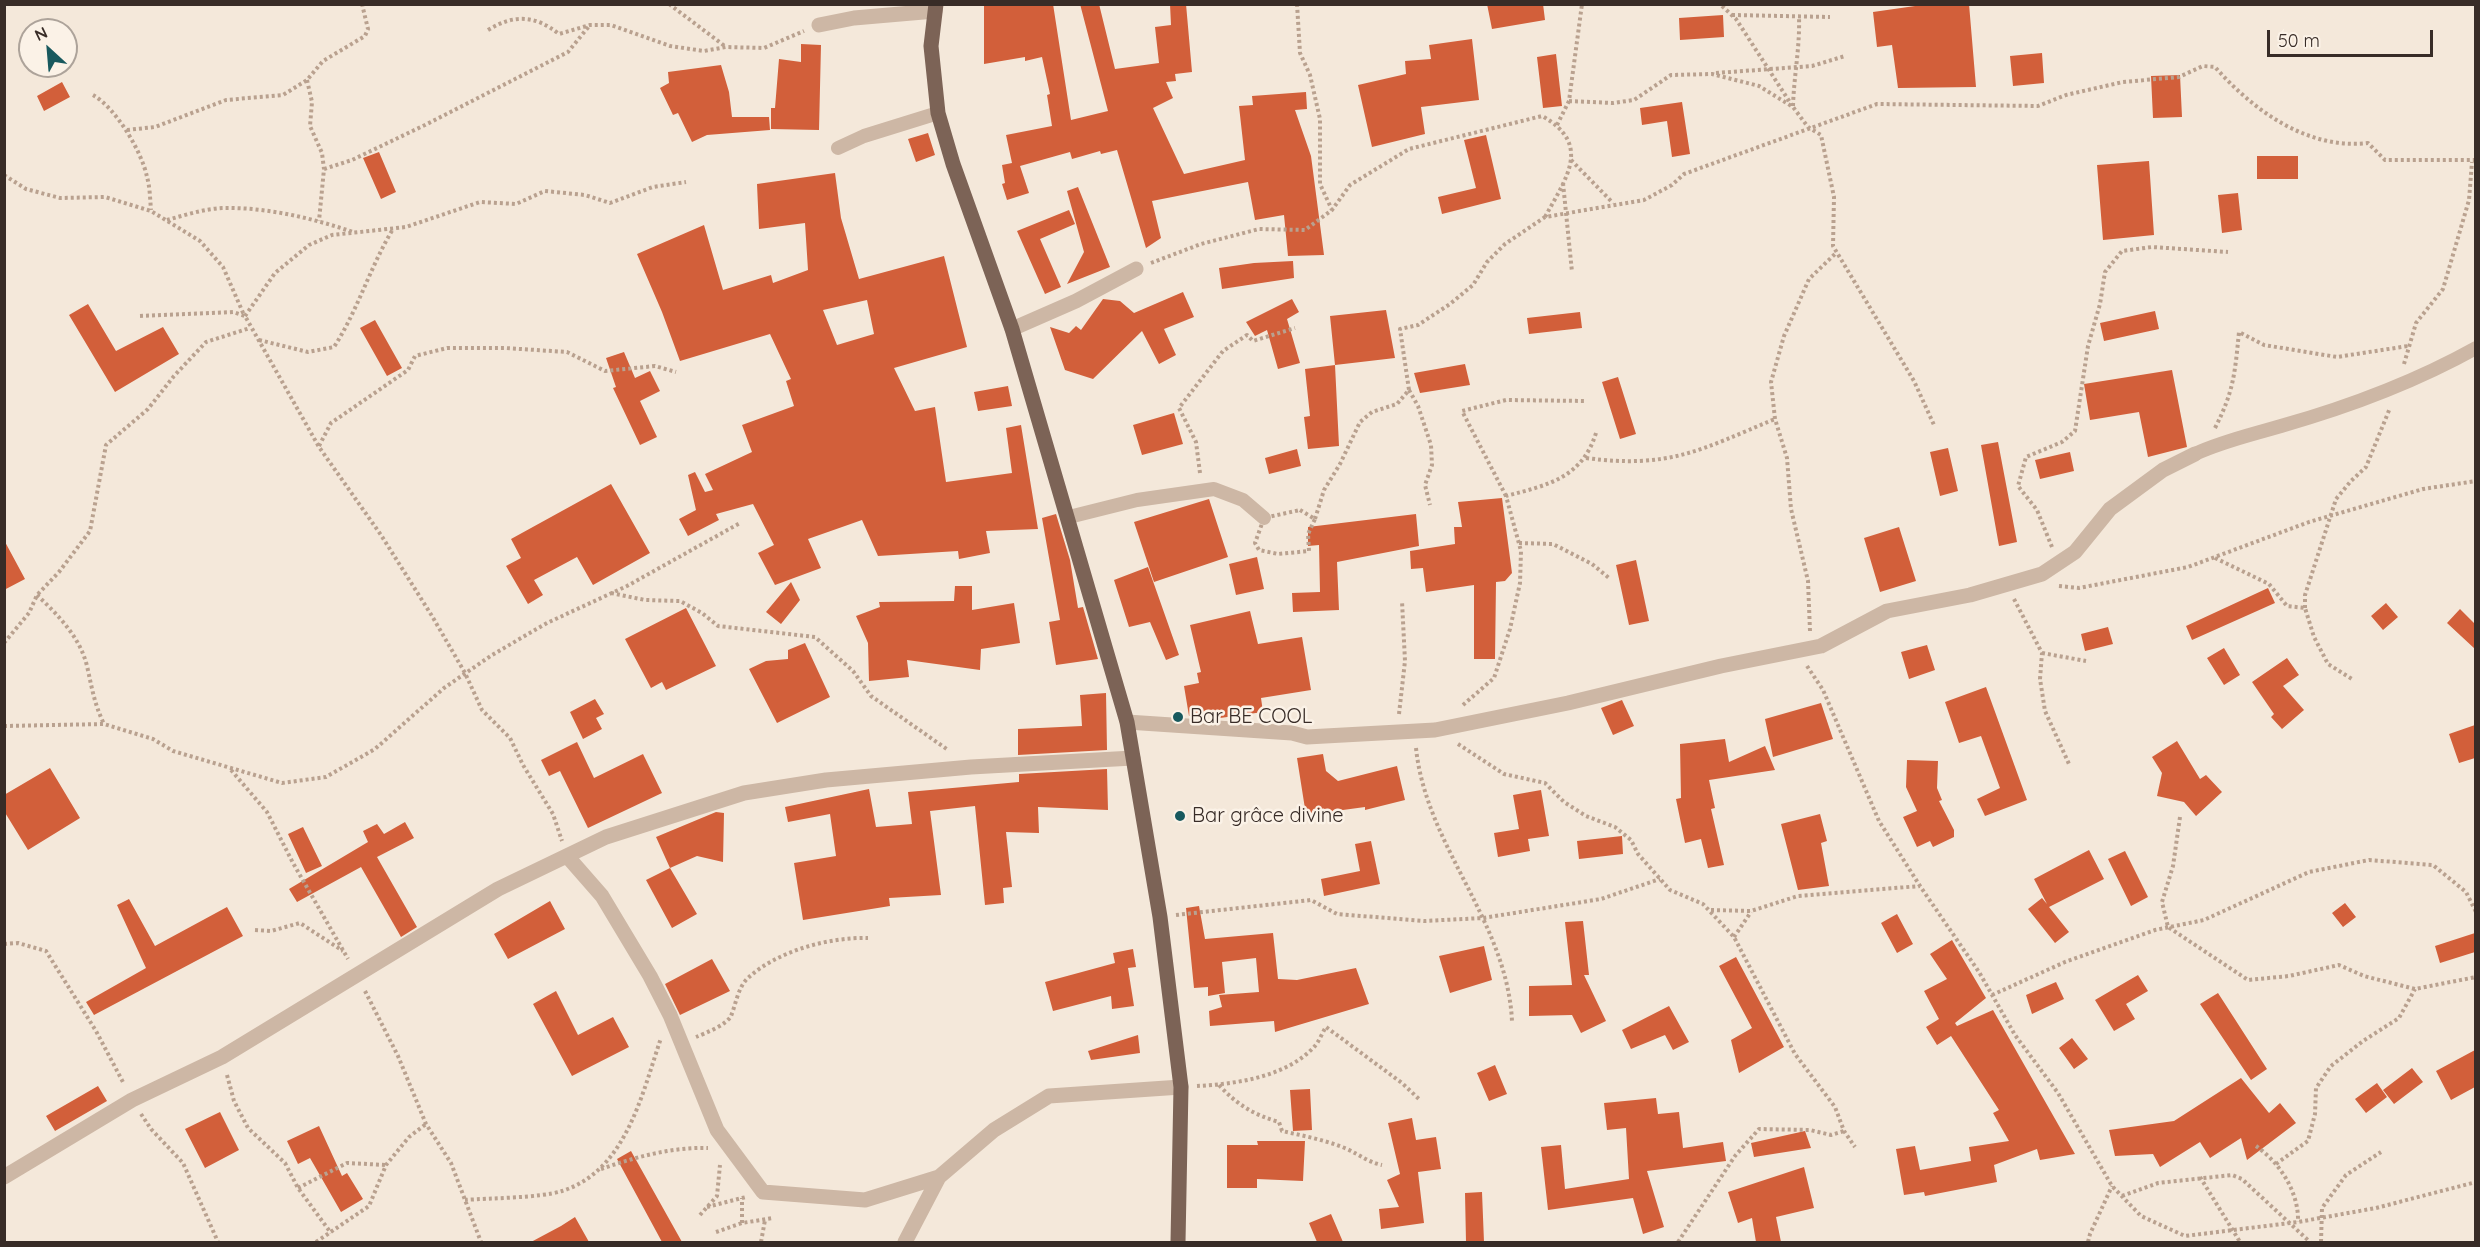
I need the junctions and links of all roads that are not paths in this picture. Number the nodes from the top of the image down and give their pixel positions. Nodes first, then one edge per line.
1 (935, 8) edge
2 (819, 25) road end
3 (938, 112) junction
4 (838, 148) dead end
5 (1136, 269) road end
6 (1012, 329) junction
7 (2475, 348) edge
8 (2195, 454) joint
9 (1069, 517) junction
10 (1264, 518) road end
11 (1126, 722) junction
12 (1133, 758) junction
13 (567, 856) junction
14 (1181, 1087) junction
15 (4, 1177) edge
16 (939, 1177) junction
17 (905, 1242) edge
18 (1178, 1242) edge

1 - 2 street
1 - 3 main road
3 - 4 lane
3 - 6 main road
5 - 6 street
6 - 9 main road
7 - 8 lane
8 - 11 street
9 - 10 lane
9 - 11 main road
11 - 12 main road
12 - 13 street
12 - 14 main road
13 - 15 street
13 - 16 street
14 - 16 street
14 - 18 main road
16 - 17 street

